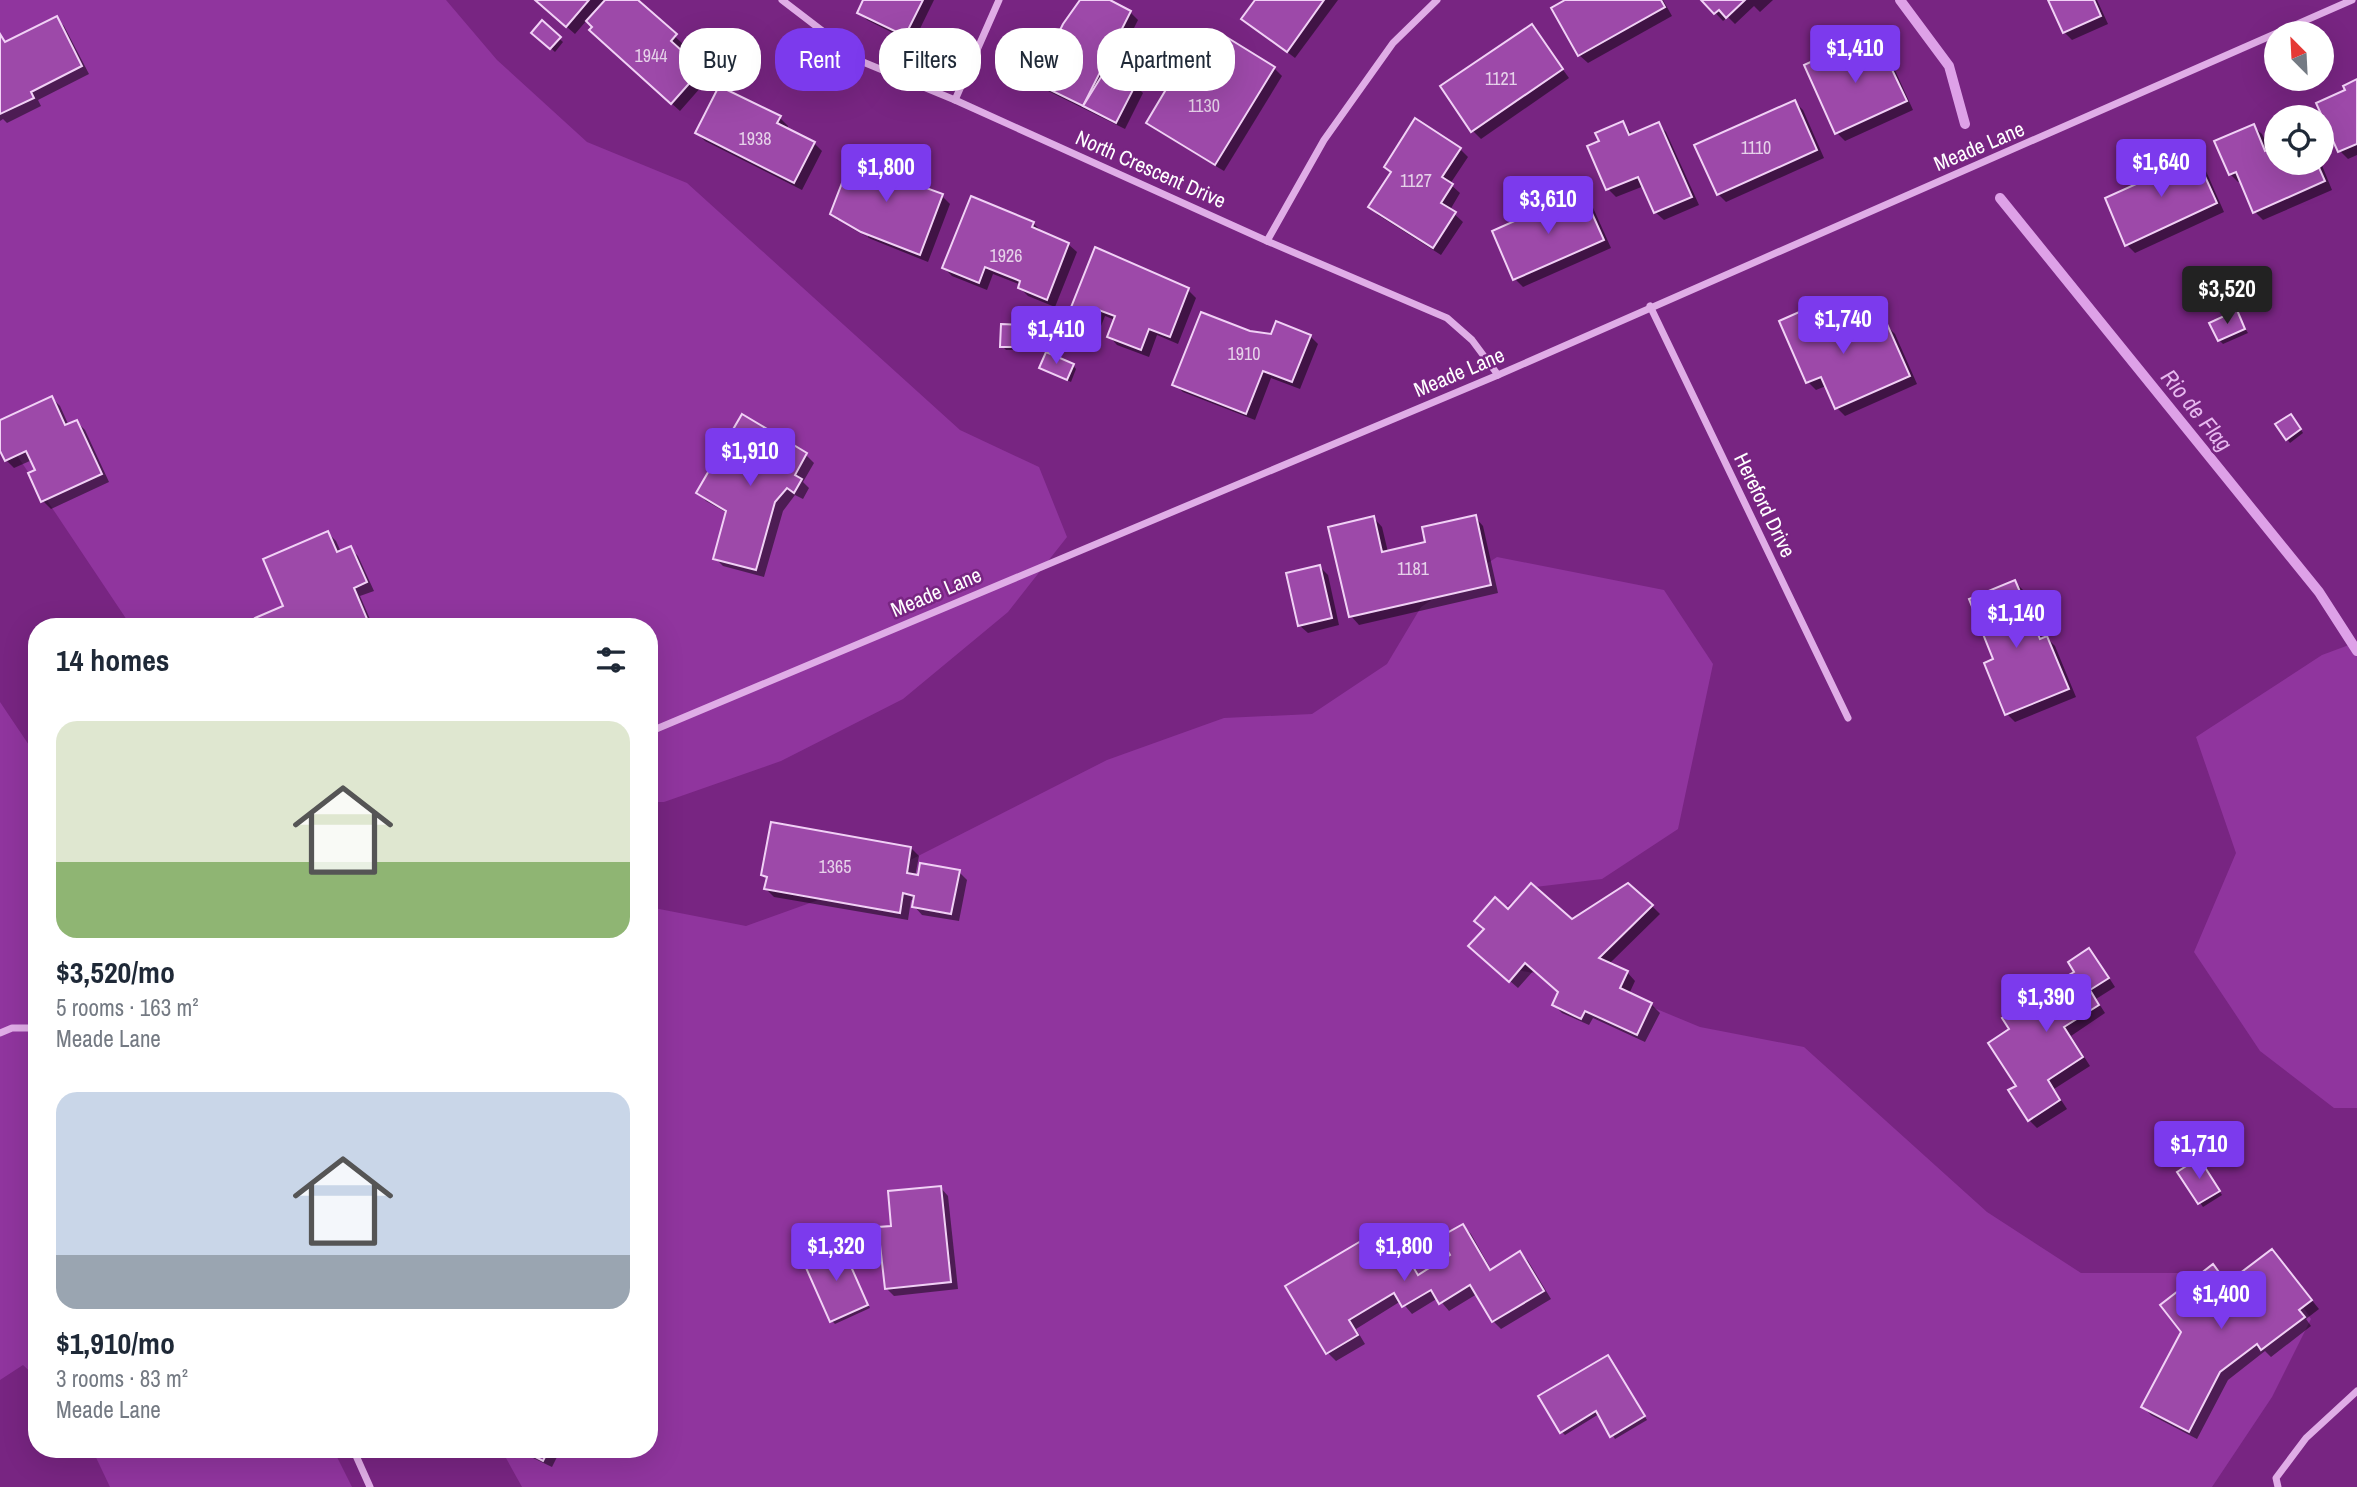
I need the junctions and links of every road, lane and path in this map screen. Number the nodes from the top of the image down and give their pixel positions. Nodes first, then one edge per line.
1 (782, 0) edge
2 (999, 0) edge
3 (1437, 0) edge
4 (2352, 0) edge
5 (2304, 21) edge
6 (2264, 39) edge
7 (955, 100) junction
8 (1267, 241) junction
9 (1650, 306) junction
10 (1498, 375) junction
11 (1848, 718) dead end
12 (658, 728) edge
13 (28, 1028) edge
14 (0, 1033) edge
15 (2357, 1391) edge
16 (356, 1458) edge
17 (370, 1487) edge
18 (2278, 1487) edge

1 - 7 street, North Crescent Drive
2 - 7 street
3 - 8 street
4 - 5 street, Meade Lane
6 - 9 street, Meade Lane
7 - 8 street, North Crescent Drive
8 - 10 street, North Crescent Drive
9 - 10 street, Meade Lane
9 - 11 street, Hereford Drive
10 - 12 street, Meade Lane
13 - 14 street
15 - 18 street
16 - 17 street

